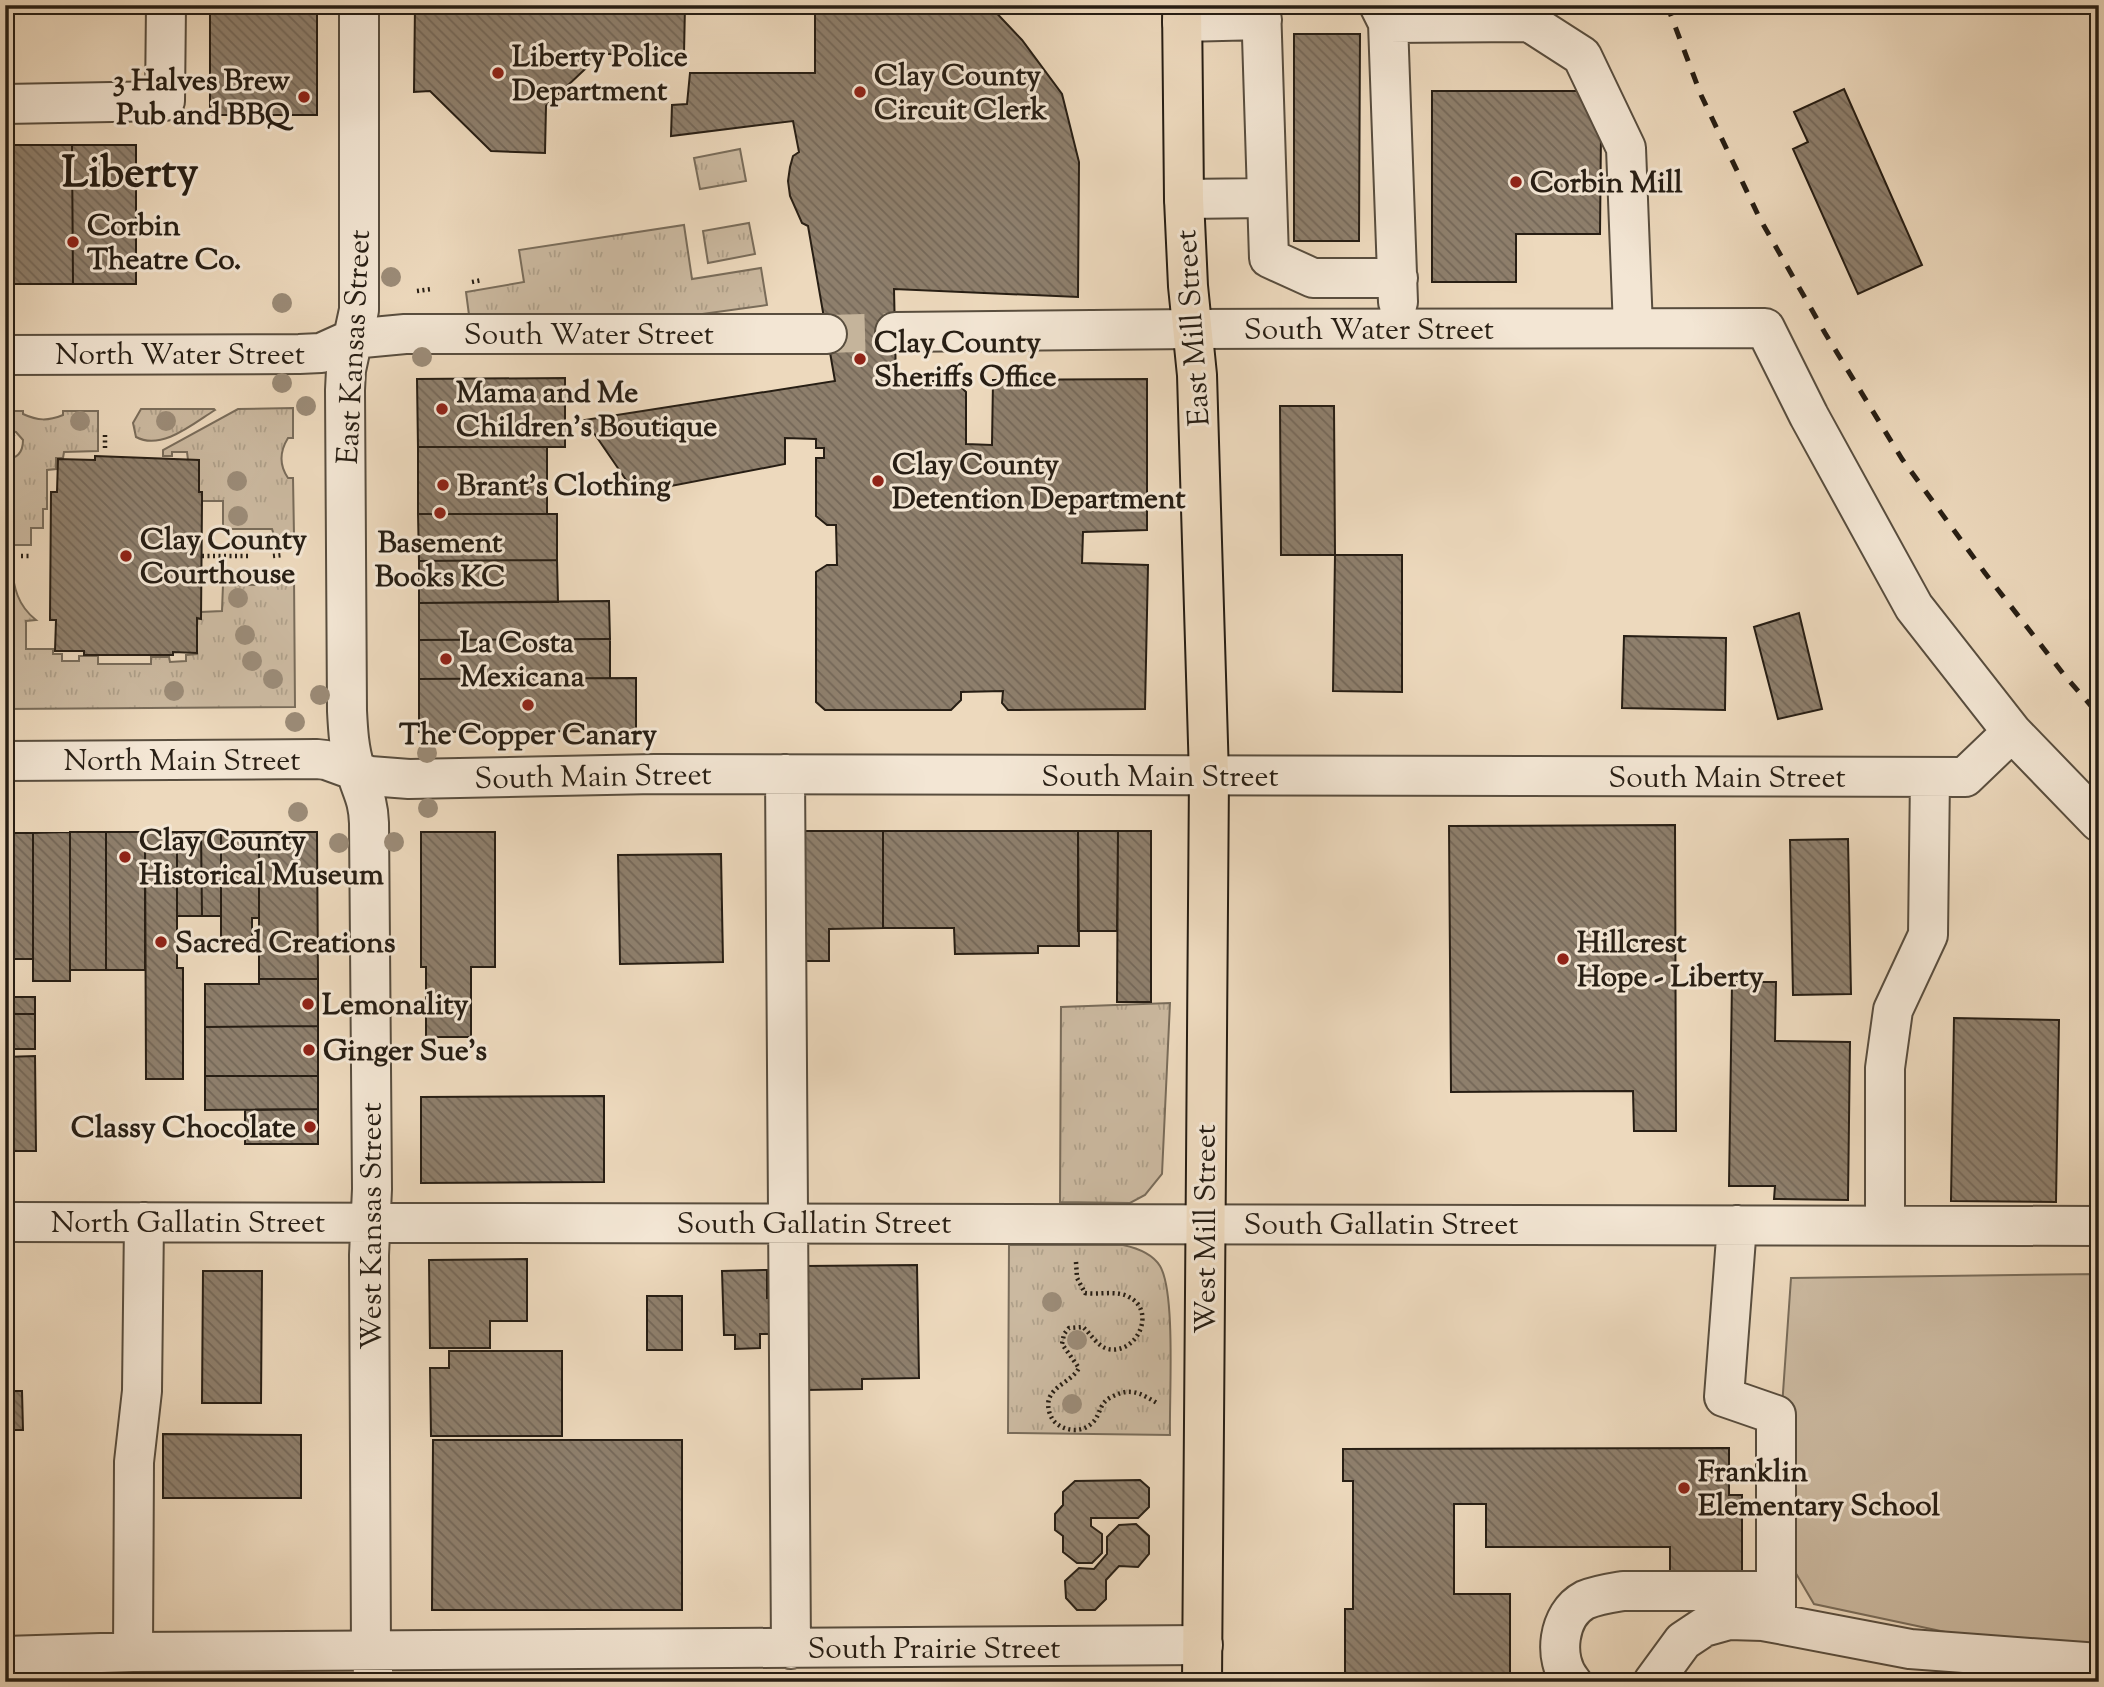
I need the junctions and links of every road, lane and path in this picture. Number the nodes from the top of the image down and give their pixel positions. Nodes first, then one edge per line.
1 (166, 5) edge
2 (359, 5) edge
3 (1261, 13) edge
4 (1182, 14) edge
5 (1384, 14) edge
6 (5, 104) edge
7 (1267, 198) junction
8 (1184, 199) junction
9 (1398, 278) junction
10 (482, 280) dead end
11 (472, 282) dead end
12 (431, 289) dead end
13 (417, 291) dead end
14 (1633, 328) junction
15 (1194, 329) junction
16 (1400, 329) junction
17 (895, 332) tunnel mouth
18 (827, 334) tunnel mouth
19 (352, 339) junction
20 (5, 355) edge
21 (13, 434) dead end
22 (105, 435) dead end
23 (5, 441) edge
24 (5, 448) edge
25 (105, 450) dead end
26 (12, 454) dead end
27 (282, 555) dead end
28 (22, 556) dead end
29 (33, 556) dead end
30 (202, 556) dead end
31 (250, 556) dead end
32 (273, 556) dead end
33 (2012, 732) junction
34 (5, 761) edge
35 (356, 772) junction
36 (785, 774) junction
37 (1209, 776) junction
38 (1947, 777) junction
39 (2099, 822) edge
40 (5, 1222) edge
41 (144, 1222) junction
42 (370, 1222) junction
43 (788, 1223) junction
44 (1206, 1223) junction
45 (1737, 1225) junction
46 (1885, 1225) junction
47 (2099, 1226) edge
48 (1076, 1256) dead end
49 (1157, 1403) dead end
50 (1776, 1607) junction
51 (791, 1649) junction
52 (133, 1652) junction
53 (5, 1656) edge
54 (1202, 1663) edge
55 (2099, 1663) edge
56 (372, 1666) edge
57 (1572, 1682) edge
58 (1653, 1682) edge

1 - 6 street
2 - 19 street, East Kansas Street
3 - 4 street
3 - 7 street
4 - 8 main road, East Mill Street
5 - 9 street
5 - 14 street
7 - 8 street
7 - 9 street
8 - 15 main road, East Mill Street
9 - 16 street
10 - 11 path
12 - 13 path
14 - 16 street, South Water Street
14 - 33 street, South Water Street
15 - 16 street, South Water Street
15 - 17 street, South Water Street
15 - 37 main road, East Mill Street
18 - 19 street, South Water Street
19 - 20 street, North Water Street
19 - 35 street, East Kansas Street
21 - 23 path
22 - 25 path
24 - 26 path
27 - 32 path
28 - 29 path
30 - 31 path
33 - 38 street
33 - 39 street
34 - 35 street, North Main Street
35 - 36 street, South Main Street
35 - 42 street, West Kansas Street
36 - 37 street, South Main Street
36 - 43 street
37 - 38 street, South Main Street
37 - 44 main road, West Mill Street
38 - 46 street
40 - 41 street, North Gallatin Street
41 - 42 street, North Gallatin Street
41 - 52 street
42 - 43 street, South Gallatin Street
42 - 56 street, West Kansas Street
43 - 44 street, South Gallatin Street
43 - 51 street
44 - 45 street, South Gallatin Street
44 - 54 main road, West Mill Street
45 - 46 street, South Gallatin Street
45 - 50 street
46 - 47 street, South Gallatin Street
48 - 49 path
50 - 55 street
50 - 57 street
50 - 58 street
51 - 54 street, South Prairie Street
51 - 56 street, South Prairie Street
52 - 53 street, South Prairie Street
52 - 56 street, South Prairie Street

